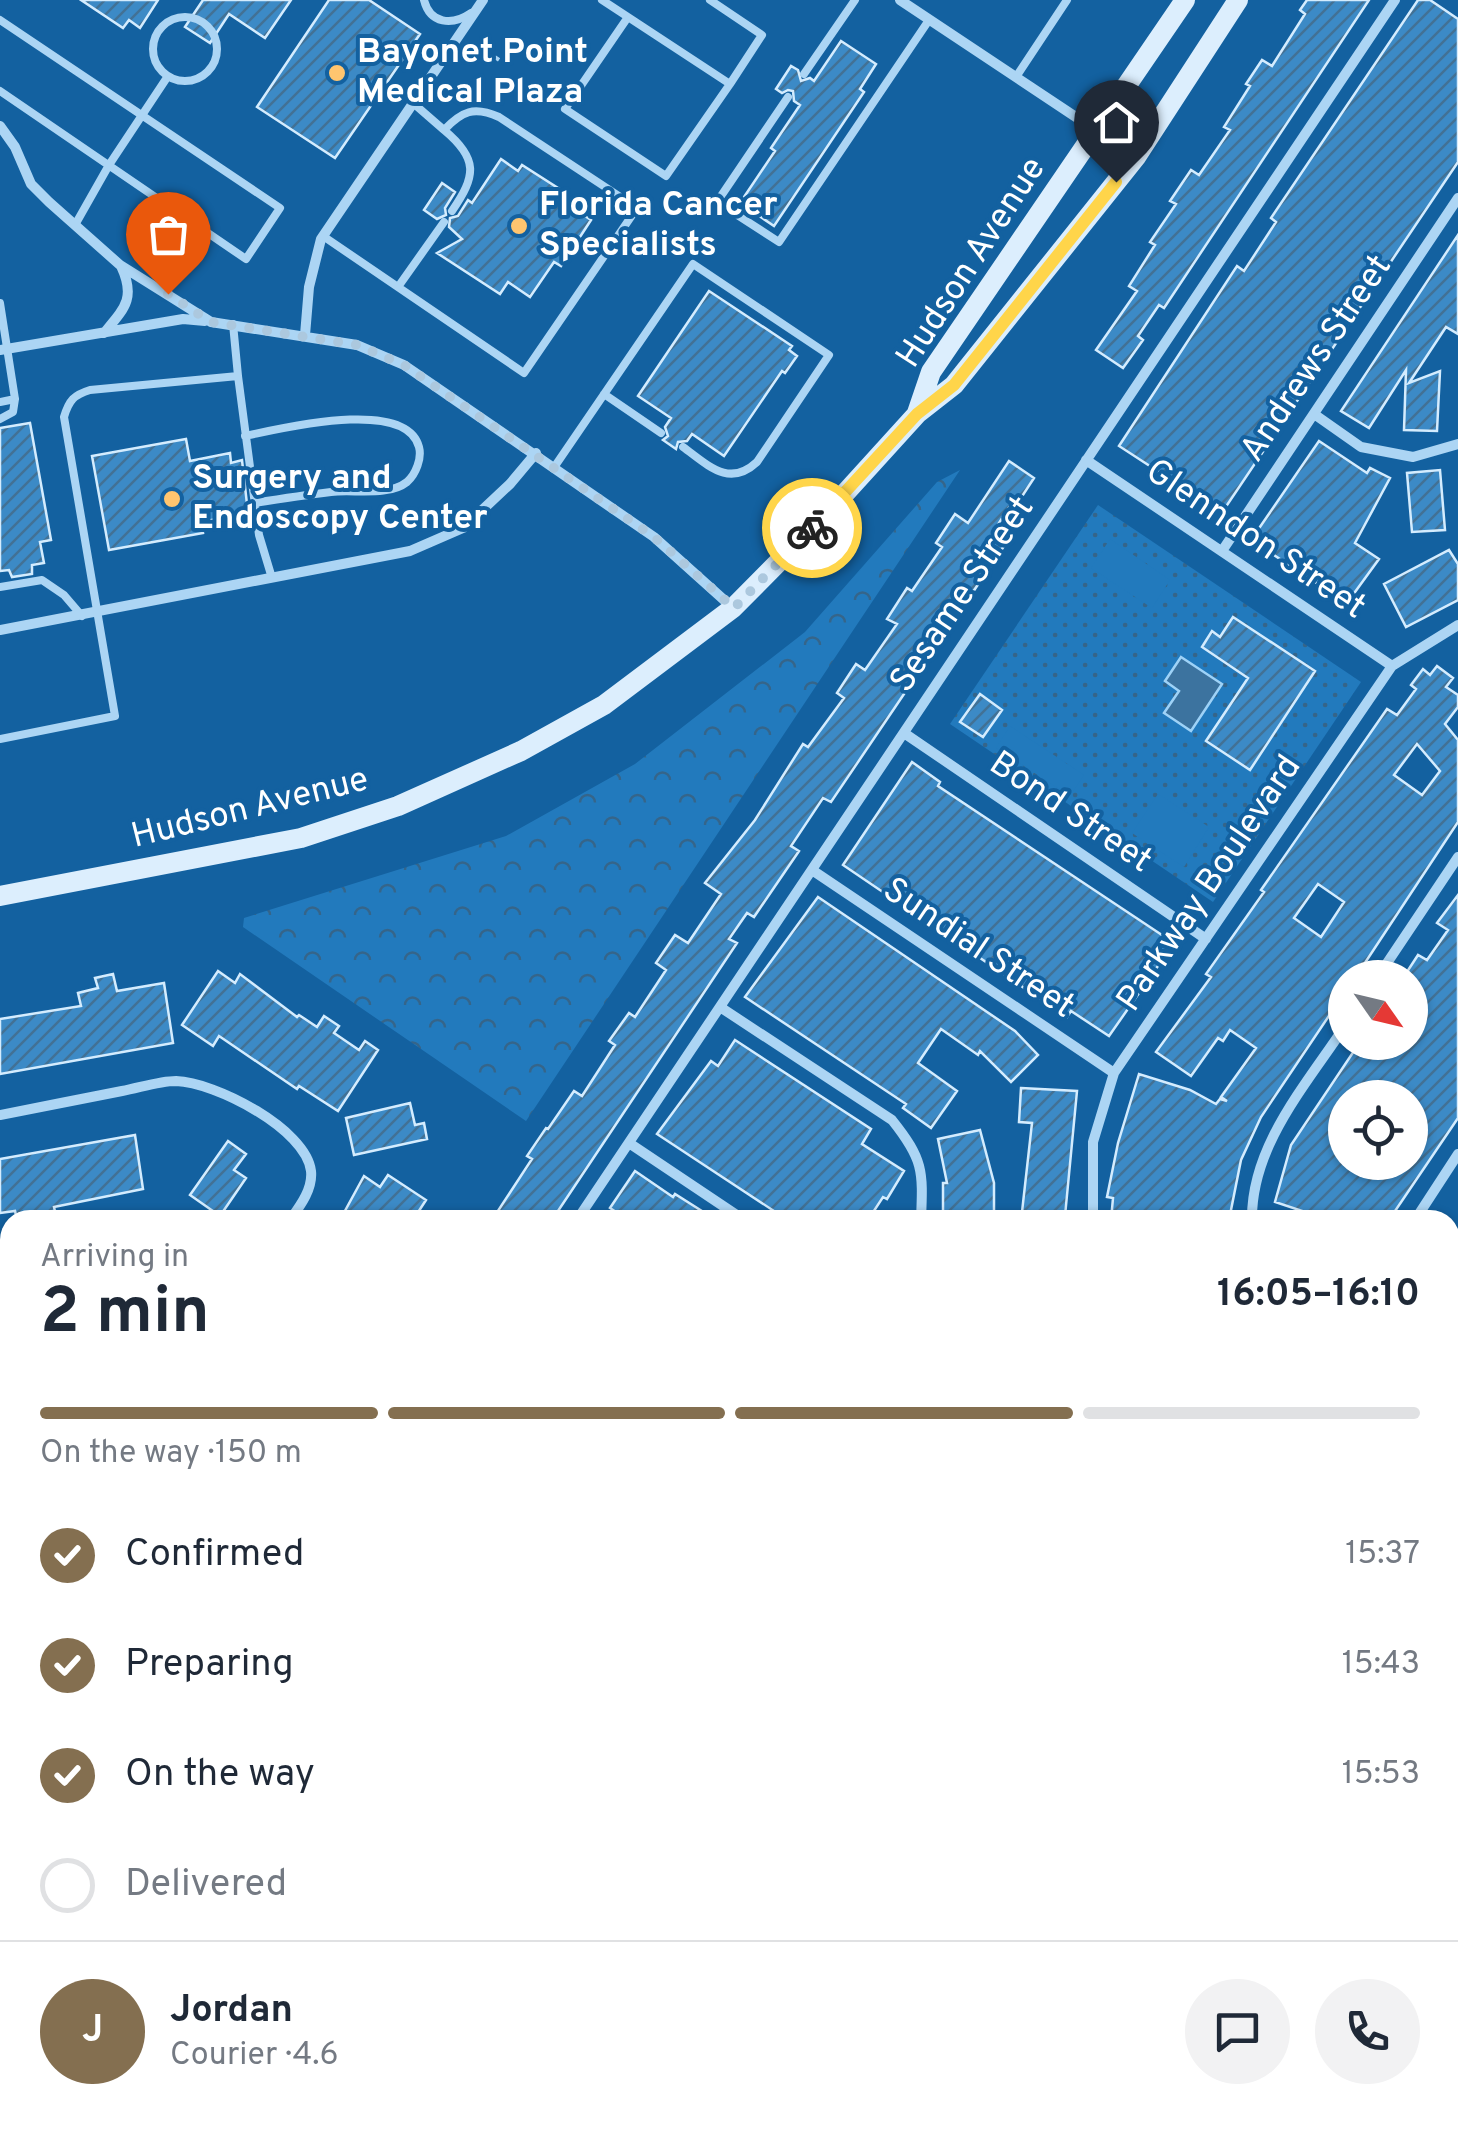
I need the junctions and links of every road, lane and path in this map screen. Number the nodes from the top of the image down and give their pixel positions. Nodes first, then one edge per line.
1 (424, 0) edge
2 (602, 0) edge
3 (710, 0) edge
4 (854, 0) edge
5 (900, 0) edge
6 (1068, 0) edge
7 (1185, 0) edge
8 (1238, 0) edge
9 (1395, 0) edge
10 (481, 4) edge
11 (628, 17) junction
12 (0, 20) edge
13 (930, 20) junction
14 (469, 40) dead end
15 (506, 60) dead end
16 (804, 74) dead end
17 (168, 76) junction
18 (1016, 77) junction
19 (730, 84) junction
20 (0, 91) edge
21 (788, 97) dead end
22 (414, 103) junction
23 (142, 115) junction
24 (0, 126) edge
25 (444, 130) junction
26 (1098, 132) junction
27 (1136, 157) junction
28 (109, 164) junction
29 (1458, 198) edge
30 (452, 211) dead end
31 (444, 222) dead end
32 (75, 224) junction
33 (323, 236) junction
34 (120, 265) junction
35 (398, 287) junction
36 (0, 303) edge
37 (211, 322) junction
38 (233, 324) junction
39 (104, 333) junction
40 (305, 336) junction
41 (4, 349) edge
42 (238, 376) junction
43 (604, 394) junction
44 (15, 399) junction
45 (0, 402) edge
46 (917, 414) junction
47 (1314, 414) junction
48 (0, 419) edge
49 (661, 433) dead end
50 (246, 436) junction
51 (1458, 444) edge
52 (682, 448) dead end
53 (536, 453) junction
54 (1086, 460) junction
55 (555, 466) junction
56 (254, 503) junction
57 (1222, 552) junction
58 (272, 578) junction
59 (0, 587) edge
60 (734, 608) junction
61 (97, 613) junction
62 (82, 616) junction
63 (1458, 625) edge
64 (0, 630) edge
65 (1392, 666) junction
66 (904, 734) junction
67 (0, 739) edge
68 (1458, 857) edge
69 (812, 870) junction
70 (0, 896) edge
71 (1206, 938) junction
72 (1390, 960) edge
73 (720, 1007) junction
74 (1328, 1052) edge
75 (1114, 1073) junction
76 (0, 1114) edge
77 (629, 1143) junction
78 (1458, 1154) edge
79 (296, 1210) edge
80 (585, 1210) edge
81 (729, 1210) edge
82 (921, 1210) edge
83 (1093, 1210) edge
84 (1253, 1210) edge
85 (1421, 1210) edge

1 - 10 lane
2 - 11 lane
3 - 19 lane
4 - 16 lane
5 - 13 street
6 - 18 lane
7 - 26 street, Hudson Avenue
8 - 27 street, Hudson Avenue
9 - 54 street, Sesame Street
10 - 22 street
11 - 19 lane
11 - 19 lane
12 - 23 lane
13 - 18 street
13 - 21 lane
14 - 15 path
17 - 17 lane
17 - 23 lane
18 - 26 street
20 - 28 lane
22 - 25 lane
22 - 33 street
23 - 28 lane
23 - 28 lane
24 - 32 street
25 - 30 lane
25 - 35 lane
26 - 27 street
26 - 46 street, Hudson Avenue
27 - 46 street, Hudson Avenue
28 - 32 lane
29 - 47 street, Andrews Street
31 - 35 lane
32 - 34 street
33 - 35 lane
33 - 40 street
34 - 37 street
34 - 39 street
36 - 41 lane
37 - 38 street
37 - 39 street
38 - 40 street
38 - 42 lane
39 - 41 street
40 - 53 street
41 - 44 lane
42 - 50 lane
42 - 61 lane
43 - 49 lane
43 - 52 lane
43 - 55 lane
44 - 45 lane
44 - 48 lane
46 - 60 street, Hudson Avenue
47 - 51 street
47 - 57 street, Andrews Street
50 - 56 lane
50 - 56 lane
53 - 55 street
53 - 58 street
54 - 57 street, Glenndon Street
54 - 66 street, Sesame Street
55 - 60 street
56 - 58 lane
57 - 65 street, Glenndon Street
58 - 61 street
59 - 62 lane
60 - 70 street, Hudson Avenue
61 - 62 street
61 - 67 lane
62 - 64 street
63 - 65 street, Parkway Boulevard
65 - 71 street, Parkway Boulevard
66 - 69 street, Sesame Street
66 - 71 street, Bond Street
68 - 72 street
69 - 73 street, Sesame Street
69 - 75 street, Sundial Street
71 - 75 street, Parkway Boulevard
73 - 77 street, Sesame Street
73 - 82 street
74 - 84 street
75 - 83 street, Parkway Boulevard
76 - 79 street
77 - 80 street, Sesame Street
77 - 81 street
78 - 85 street

